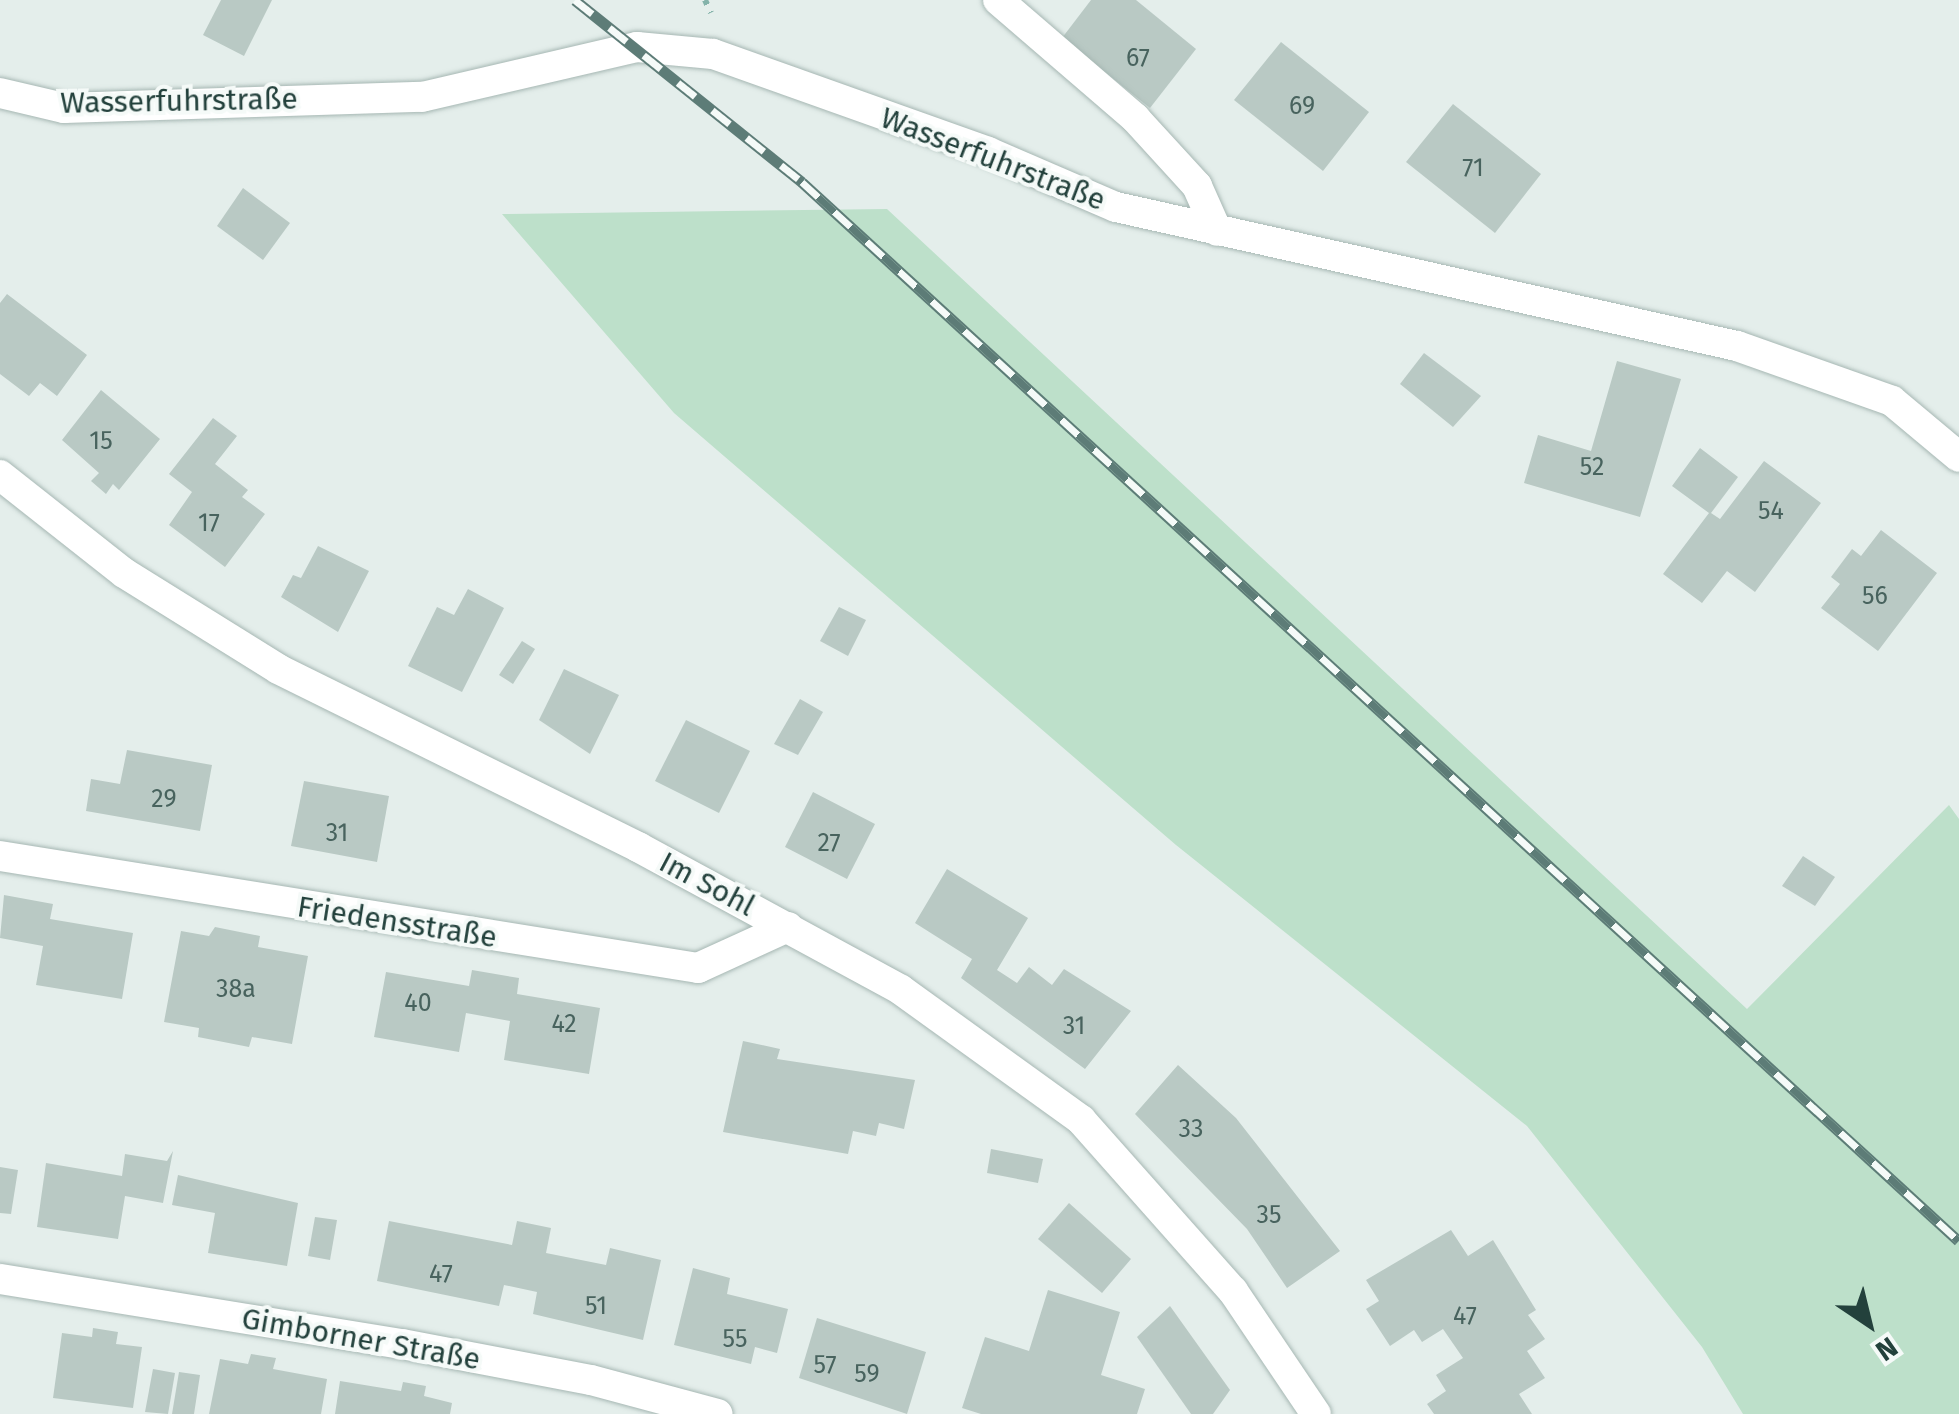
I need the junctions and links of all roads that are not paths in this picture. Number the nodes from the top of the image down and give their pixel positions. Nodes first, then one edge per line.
1 (998, 0) edge
2 (0, 93) edge
3 (1218, 232) junction
4 (1959, 457) edge
5 (0, 474) edge
6 (0, 856) edge
7 (788, 927) junction
8 (0, 1279) edge
9 (718, 1414) edge
10 (1316, 1414) edge

1 - 3 street
2 - 3 street, Wasserfuhrstraße
3 - 4 street, Wasserfuhrstraße
5 - 7 street, Im Sohl
6 - 7 street, Friedensstraße
7 - 10 street, Im Sohl
8 - 9 street, Gimborner Straße

